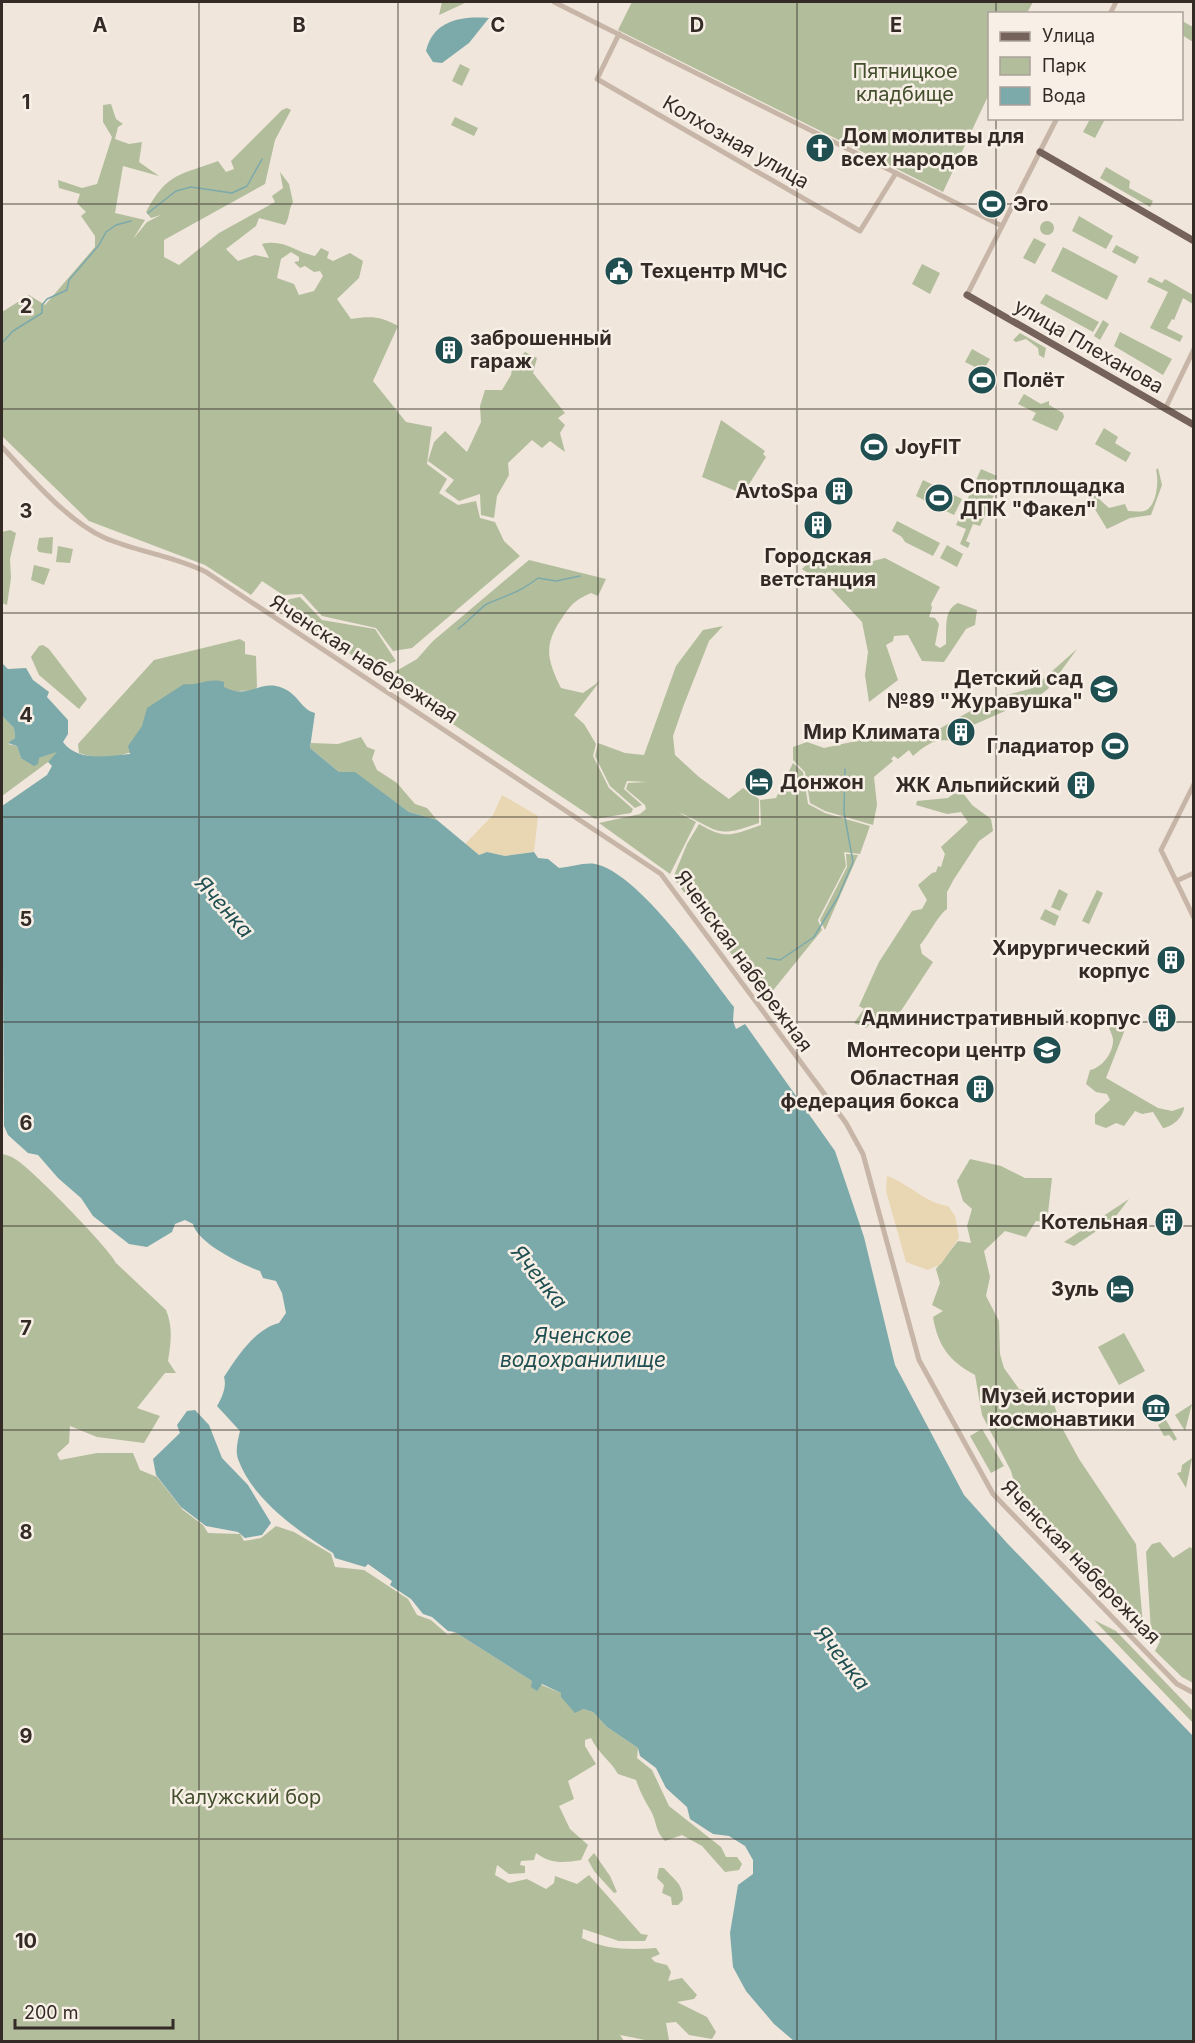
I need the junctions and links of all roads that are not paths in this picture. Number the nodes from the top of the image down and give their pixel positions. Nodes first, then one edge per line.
1 (554, 2) edge
2 (619, 34) junction
3 (1056, 120) edge
4 (1040, 152) junction
5 (896, 173) junction
6 (1002, 226) junction
7 (1194, 241) edge
8 (967, 295) joint
9 (1194, 349) edge
10 (1165, 409) junction
11 (1194, 425) edge
12 (2, 447) edge
13 (1194, 784) edge
14 (1194, 873) edge
15 (1176, 881) junction
16 (1194, 918) edge
17 (1194, 1693) edge

1 - 2 street
2 - 5 street
2 - 5 street, Колхозная улица
3 - 4 street
4 - 6 street
4 - 7 main road
5 - 6 street
6 - 8 street
8 - 10 main road, улица Плеханова
9 - 10 street
10 - 11 main road, улица Плеханова
12 - 17 street, Яченская набережная
13 - 15 street
14 - 15 street
15 - 16 street

